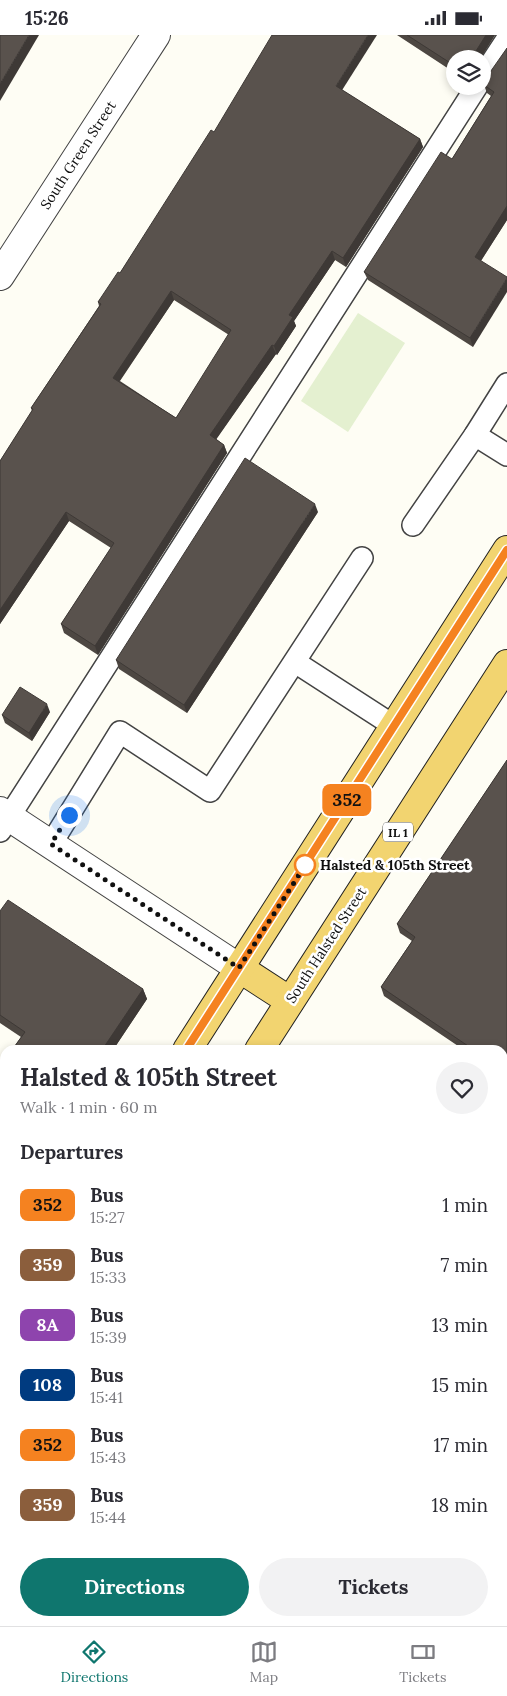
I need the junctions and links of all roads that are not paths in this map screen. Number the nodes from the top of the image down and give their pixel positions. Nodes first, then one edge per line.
1 (156, 35) edge
2 (507, 39) edge
3 (491, 63) edge
4 (471, 95) edge
5 (0, 276) edge
6 (507, 384) edge
7 (475, 435) junction
8 (507, 455) edge
9 (413, 525) dead end
10 (507, 550) edge
11 (362, 558) dead end
12 (294, 662) junction
13 (507, 663) edge
14 (394, 726) junction
15 (3, 819) edge
16 (51, 844) junction
17 (239, 968) junction
18 (290, 1001) junction
19 (189, 1045) edge
20 (262, 1045) edge

1 - 5 street, South Green Street
2 - 3 lane
4 - 15 lane
6 - 7 lane
7 - 8 lane
7 - 9 lane
10 - 14 main road
11 - 12 lane
12 - 14 lane
12 - 16 lane
13 - 18 main road, South Halsted Street / IL 1
14 - 17 main road
15 - 16 street
16 - 17 street
17 - 18 main road
17 - 19 main road
18 - 20 main road, South Halsted Street / IL 1

